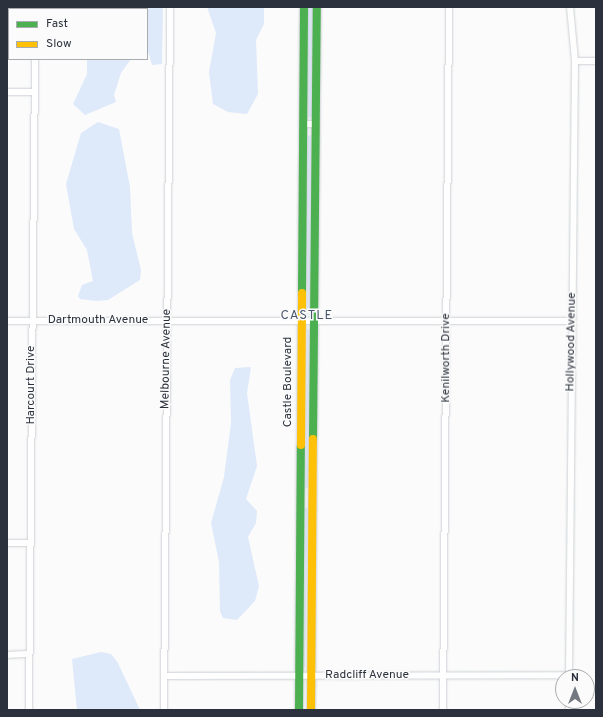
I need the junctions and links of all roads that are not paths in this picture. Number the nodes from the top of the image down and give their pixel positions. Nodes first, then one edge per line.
1 (170, 7) edge
2 (304, 7) edge
3 (317, 7) edge
4 (450, 7) edge
5 (570, 7) edge
6 (35, 60) edge
7 (575, 61) junction
8 (596, 61) edge
9 (7, 92) edge
10 (33, 92) junction
11 (303, 124) junction
12 (316, 124) junction
13 (33, 320) junction
14 (447, 320) junction
15 (7, 321) edge
16 (168, 321) junction
17 (302, 321) junction
18 (314, 321) junction
19 (572, 321) junction
20 (300, 497) junction
21 (312, 497) junction
22 (7, 543) edge
23 (29, 543) junction
24 (29, 654) junction
25 (7, 655) edge
26 (569, 669) edge
27 (444, 675) junction
28 (164, 676) junction
29 (298, 676) junction
30 (311, 676) junction
31 (555, 676) edge
32 (29, 710) edge
33 (164, 710) edge
34 (299, 710) edge
35 (311, 710) edge
36 (444, 710) edge

1 - 16 street, Melbourne Avenue
2 - 11 street, Castle Boulevard
3 - 12 street, Castle Boulevard
4 - 14 street, Kenilworth Drive
5 - 7 street, Hollywood Avenue
6 - 10 street, Harcourt Drive
7 - 8 street
7 - 19 street, Hollywood Avenue
9 - 10 street
10 - 13 street, Harcourt Drive
11 - 12 street
11 - 17 street, Castle Boulevard
12 - 18 street, Castle Boulevard
13 - 15 street, Dartmouth Avenue
13 - 16 street, Dartmouth Avenue
13 - 23 street, Harcourt Drive
14 - 18 street, Dartmouth Avenue
14 - 19 street, Dartmouth Avenue
14 - 27 street, Kenilworth Drive
16 - 17 street, Dartmouth Avenue
16 - 28 street, Melbourne Avenue
17 - 18 street, Dartmouth Avenue
17 - 20 street, Castle Boulevard
18 - 21 street, Castle Boulevard
19 - 26 street, Hollywood Avenue
20 - 21 street
20 - 29 street, Castle Boulevard
21 - 30 street, Castle Boulevard
22 - 23 street
23 - 24 street, Harcourt Drive
24 - 25 street
24 - 32 street, Harcourt Drive
27 - 30 street, Radcliff Avenue
27 - 31 street, Radcliff Avenue
27 - 36 street, Kenilworth Drive
28 - 29 street, Radcliff Avenue
28 - 33 street, Melbourne Avenue
29 - 30 street, Radcliff Avenue
29 - 34 street, Castle Boulevard
30 - 35 street, Castle Boulevard

